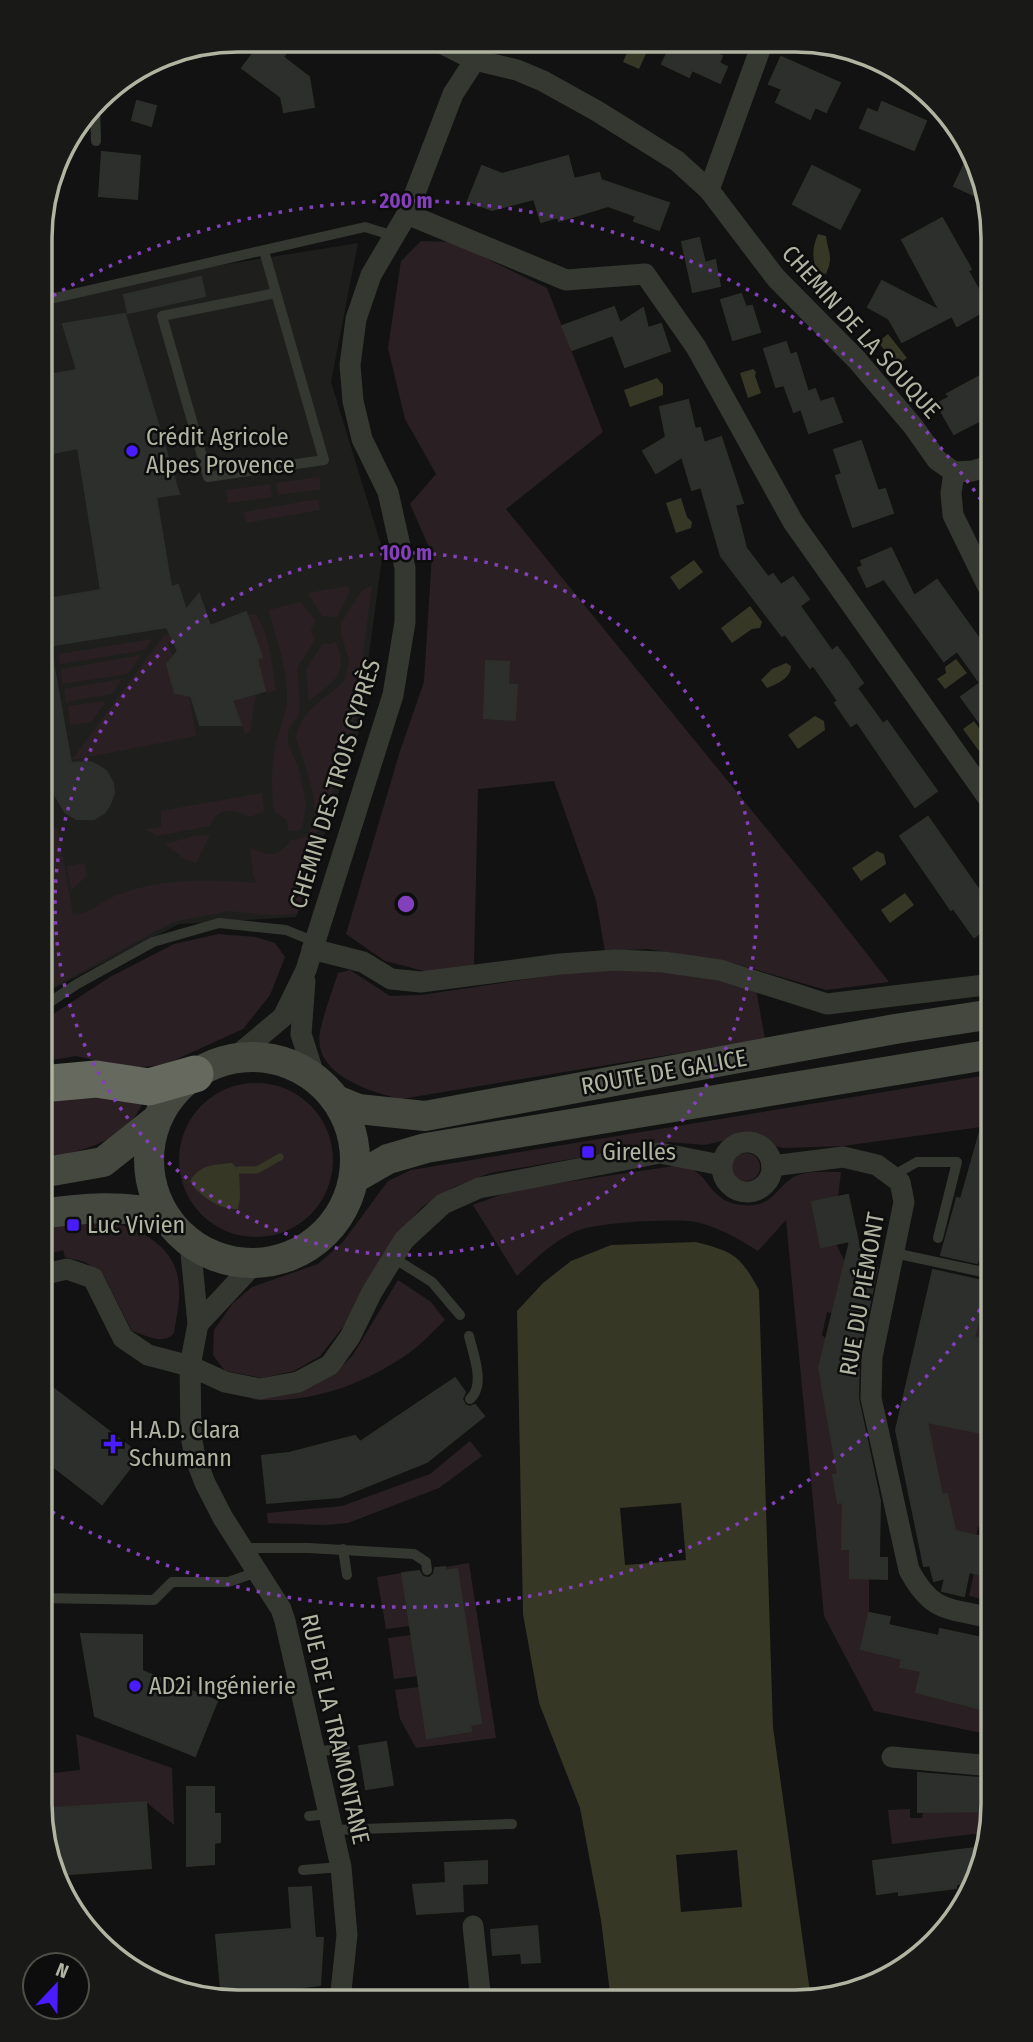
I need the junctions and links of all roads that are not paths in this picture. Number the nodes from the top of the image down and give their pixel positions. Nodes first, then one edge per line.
1 (476, 53) edge
2 (481, 53) edge
3 (759, 53) edge
4 (95, 120) edge
5 (96, 141) dead end
6 (709, 190) junction
7 (407, 214) junction
8 (394, 236) junction
9 (264, 251) junction
10 (276, 293) junction
11 (53, 299) edge
12 (981, 468) edge
13 (954, 472) junction
14 (981, 571) edge
15 (981, 788) edge
16 (313, 945) junction
17 (306, 970) junction
18 (981, 986) edge
19 (53, 1000) edge
20 (981, 1016) edge
21 (980, 1056) edge
22 (234, 1058) junction
23 (195, 1074) junction
24 (315, 1078) junction
25 (52, 1083) edge
26 (336, 1100) junction
27 (156, 1120) junction
28 (721, 1166) junction
29 (772, 1166) junction
30 (52, 1171) edge
31 (892, 1176) junction
32 (355, 1178) junction
33 (52, 1212) edge
34 (165, 1216) junction
35 (938, 1238) dead end
36 (190, 1243) junction
37 (894, 1253) junction
38 (392, 1257) junction
39 (254, 1264) junction
40 (52, 1272) edge
41 (980, 1272) edge
42 (460, 1315) dead end
43 (198, 1324) junction
44 (469, 1335) dead end
45 (190, 1366) junction
46 (470, 1399) dead end
47 (242, 1548) junction
48 (343, 1549) junction
49 (427, 1570) dead end
50 (257, 1572) junction
51 (347, 1575) dead end
52 (52, 1598) edge
53 (980, 1615) edge
54 (345, 1748) dead end
55 (315, 1752) junction
56 (892, 1757) dead end
57 (980, 1765) edge
58 (323, 1820) junction
59 (512, 1824) dead end
60 (341, 1867) junction
61 (303, 1870) dead end
62 (473, 1926) dead end
63 (341, 1990) edge
64 (480, 1990) edge

1 - 7 street, CHEMIN DES TROIS CYPRÈS
2 - 6 street, CHEMIN DE LA SOUQUE
3 - 6 street
4 - 5 lane
6 - 13 street, CHEMIN DE LA SOUQUE
7 - 8 street, CHEMIN DES TROIS CYPRÈS
7 - 15 street
8 - 9 lane
8 - 16 street, CHEMIN DES TROIS CYPRÈS
9 - 10 lane
9 - 11 lane
10 - 10 lane
12 - 13 street
13 - 14 street
16 - 17 street, CHEMIN DES TROIS CYPRÈS
16 - 18 street
16 - 19 lane
17 - 22 street, CHEMIN DES TROIS CYPRÈS
17 - 24 street, CHEMIN DES TROIS CYPRÈS
20 - 26 main road, ROUTE DE GALICE
21 - 32 main road, ROUTE DE GALICE
22 - 23 main road
22 - 24 main road
23 - 25 highway
23 - 27 main road
24 - 26 main road
26 - 32 main road
27 - 30 main road
27 - 34 main road
28 - 29 street
28 - 29 street
28 - 38 street
29 - 31 street
31 - 35 lane
31 - 37 street, RUE DU PIÉMONT
32 - 39 main road
33 - 34 main road
34 - 36 main road
36 - 39 main road
36 - 43 street, RUE DE LA TRAMONTANE
37 - 41 lane
37 - 53 street, RUE DU PIÉMONT
38 - 42 lane
38 - 45 street
39 - 43 street
40 - 45 street
43 - 45 street, RUE DE LA TRAMONTANE
44 - 46 lane
45 - 47 street, RUE DE LA TRAMONTANE
47 - 48 lane
47 - 50 street, RUE DE LA TRAMONTANE
48 - 49 lane
48 - 51 lane
50 - 52 lane
50 - 55 street, RUE DE LA TRAMONTANE
54 - 55 lane
55 - 58 street, RUE DE LA TRAMONTANE
56 - 57 street
58 - 59 lane
58 - 60 street, RUE DE LA TRAMONTANE
60 - 61 lane
60 - 63 street, RUE DE LA TRAMONTANE
62 - 64 street

